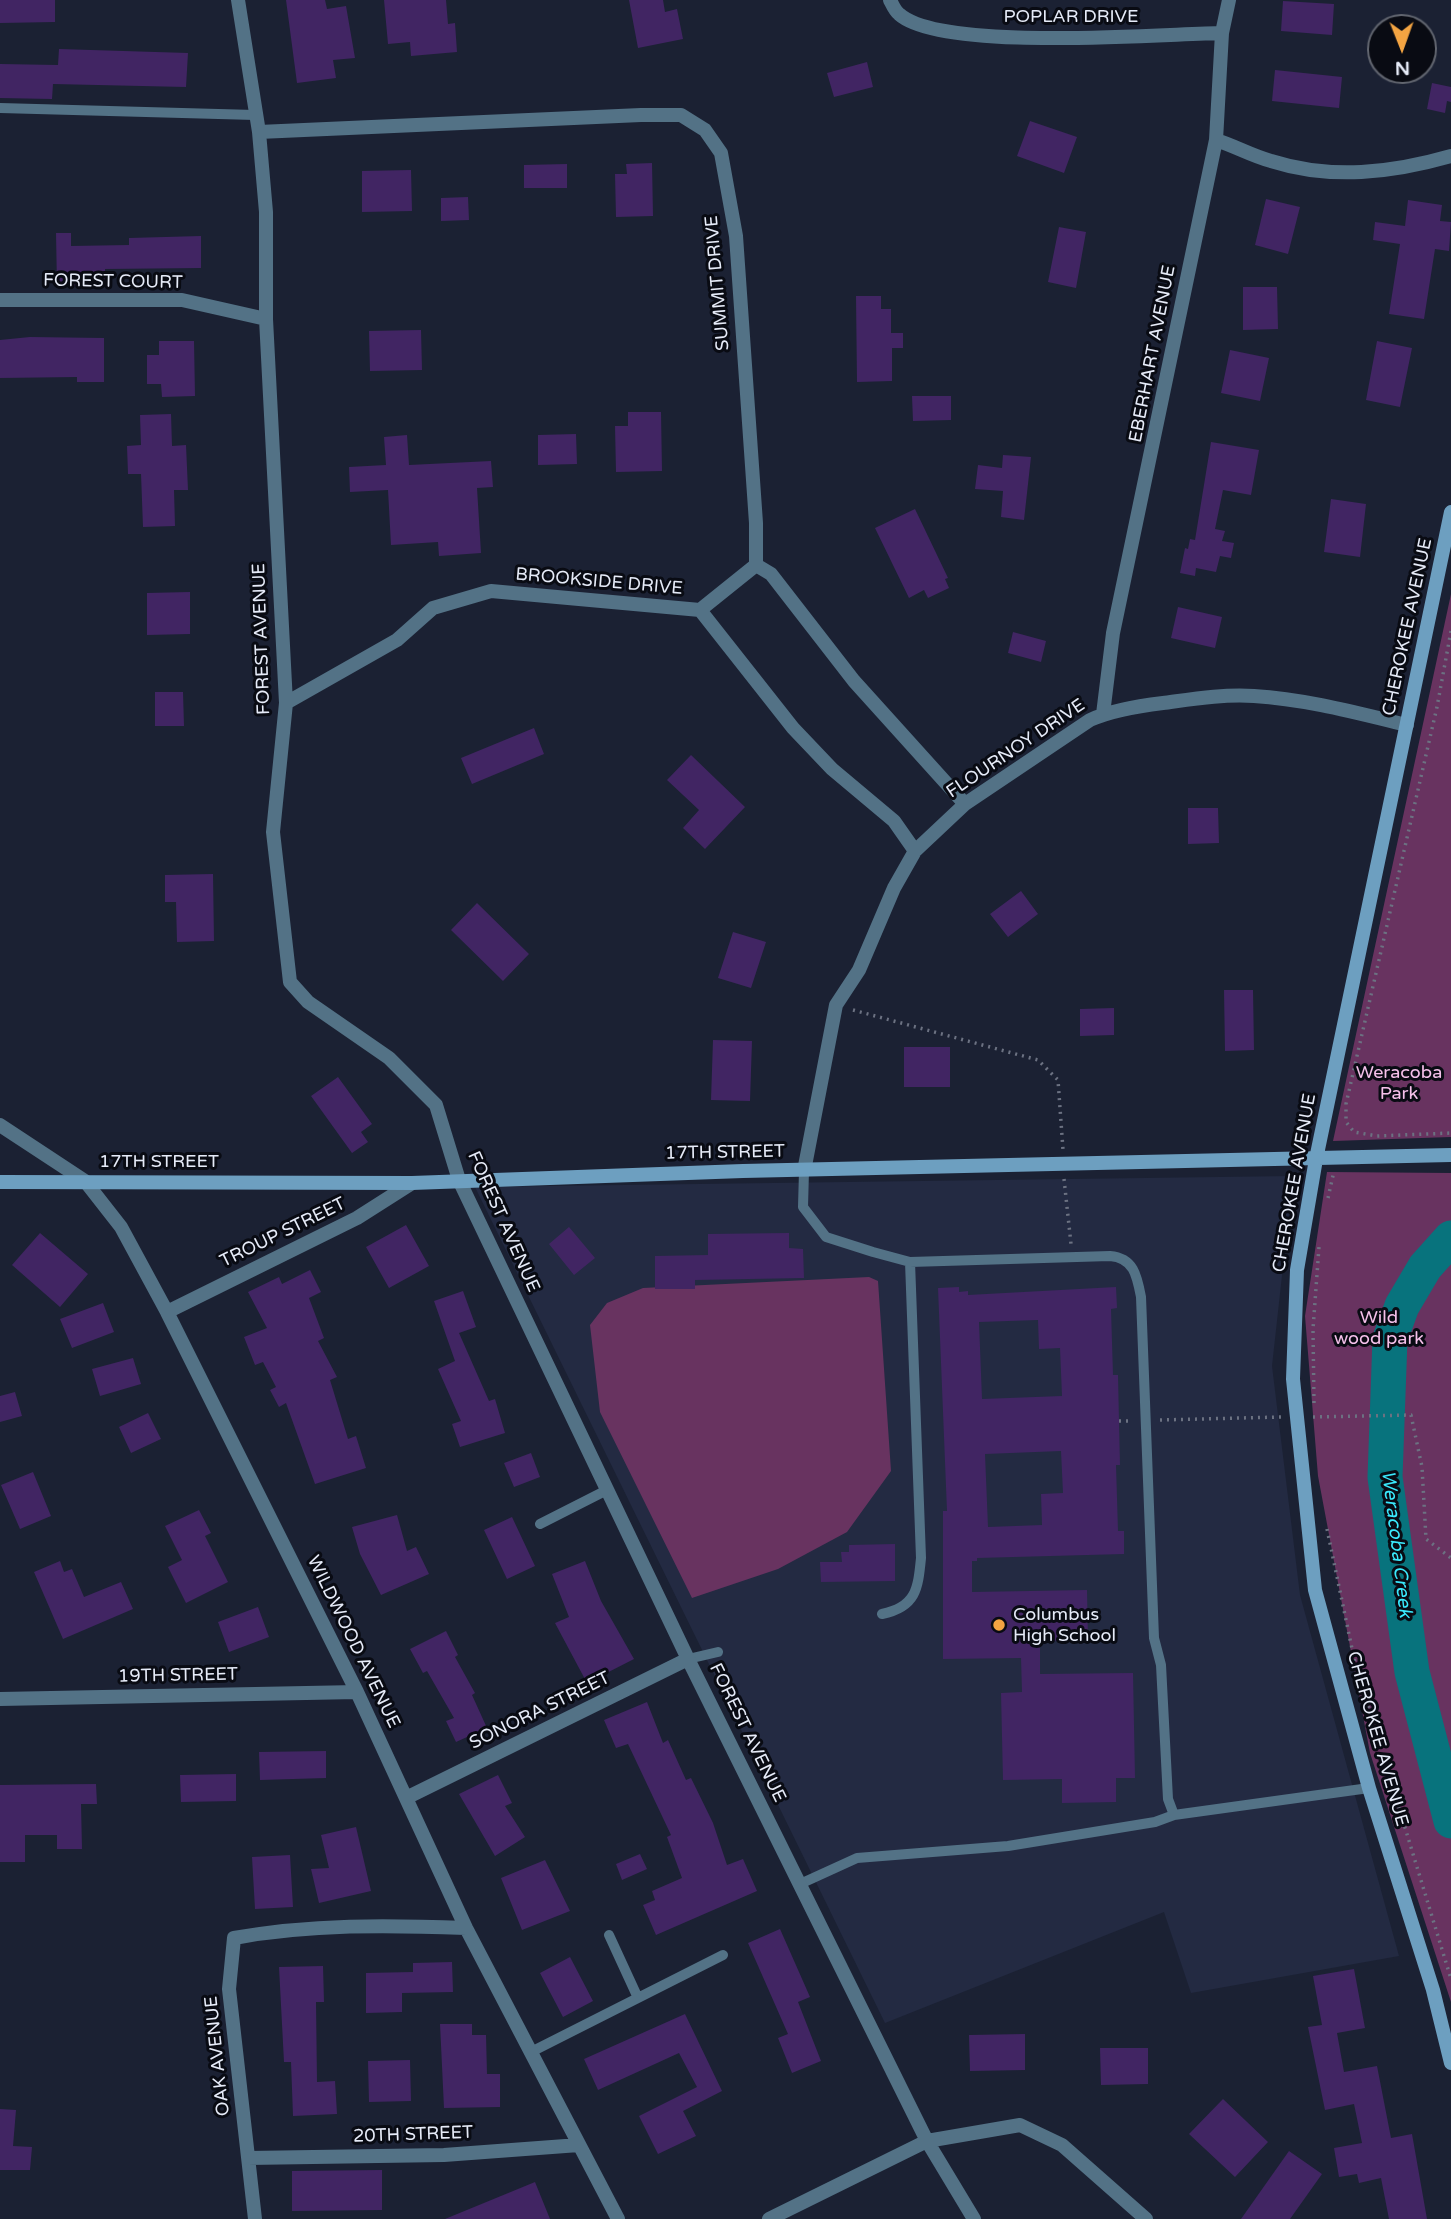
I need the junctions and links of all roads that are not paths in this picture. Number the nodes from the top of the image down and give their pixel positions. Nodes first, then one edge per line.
1 (238, 0) edge
2 (890, 0) edge
3 (1229, 0) edge
4 (1222, 33) junction
5 (0, 108) edge
6 (256, 114) junction
7 (259, 132) junction
8 (1216, 140) junction
9 (1451, 156) edge
10 (0, 300) edge
11 (266, 319) junction
12 (1451, 512) edge
13 (756, 565) junction
14 (700, 610) junction
15 (286, 704) junction
16 (1103, 714) junction
17 (1407, 725) junction
18 (965, 804) junction
19 (915, 850) junction
20 (0, 1125) edge
21 (1451, 1155) edge
22 (1316, 1159) junction
23 (803, 1171) junction
24 (459, 1180) junction
25 (86, 1181) junction
26 (0, 1182) edge
27 (412, 1183) junction
28 (911, 1262) junction
29 (167, 1312) junction
30 (607, 1490) junction
31 (540, 1524) dead end
32 (882, 1614) dead end
33 (718, 1652) dead end
34 (688, 1660) junction
35 (357, 1692) junction
36 (0, 1699) edge
37 (1369, 1788) junction
38 (408, 1797) junction
39 (1174, 1815) junction
40 (800, 1884) junction
41 (466, 1928) junction
42 (609, 1935) dead end
43 (723, 1955) dead end
44 (638, 1998) junction
45 (531, 2052) junction
46 (1451, 2063) edge
47 (927, 2141) junction
48 (579, 2145) junction
49 (248, 2158) junction
50 (255, 2219) edge
51 (618, 2219) edge
52 (769, 2219) edge
53 (974, 2219) edge
54 (1146, 2219) edge

1 - 6 street, FOREST AVENUE
2 - 4 street, POPLAR DRIVE
3 - 4 street, EBERHART AVENUE
4 - 8 street, EBERHART AVENUE
5 - 6 lane
6 - 7 street, FOREST AVENUE
7 - 11 street, FOREST AVENUE
7 - 13 street, SUMMIT DRIVE
8 - 9 street
8 - 16 street, EBERHART AVENUE
10 - 11 street, FOREST COURT
11 - 15 street, FOREST AVENUE
12 - 17 street, CHEROKEE AVENUE
13 - 14 street
13 - 18 street
14 - 15 street, BROOKSIDE DRIVE
14 - 19 street, BROOKSIDE DRIVE
15 - 24 street, FOREST AVENUE
16 - 17 street, FLOURNOY DRIVE
16 - 18 street, FLOURNOY DRIVE
17 - 22 street, CHEROKEE AVENUE
18 - 19 street, FLOURNOY DRIVE
19 - 23 street, FLOURNOY DRIVE
20 - 25 street, WILDWOOD AVENUE
21 - 22 street, 17TH STREET
22 - 23 street, 17TH STREET
22 - 37 street, CHEROKEE AVENUE
23 - 24 street, 17TH STREET
23 - 28 lane
24 - 27 street, 17TH STREET
24 - 30 street, FOREST AVENUE
25 - 26 street, 17TH STREET
25 - 27 street, 17TH STREET
25 - 29 street, WILDWOOD AVENUE
27 - 29 street, TROUP STREET
28 - 32 lane
28 - 39 lane
29 - 35 street, WILDWOOD AVENUE
30 - 31 lane
30 - 34 street, FOREST AVENUE
33 - 34 lane
34 - 38 street, SONORA STREET
34 - 40 street, FOREST AVENUE
35 - 36 street, 19TH STREET
35 - 38 street, WILDWOOD AVENUE
37 - 39 lane
37 - 46 street, CHEROKEE AVENUE
38 - 41 street, WILDWOOD AVENUE
39 - 40 lane
40 - 47 street, FOREST AVENUE
41 - 45 street, WILDWOOD AVENUE
41 - 49 street, OAK AVENUE
42 - 44 lane
43 - 44 lane
44 - 45 lane
45 - 48 street, WILDWOOD AVENUE
47 - 52 street
47 - 53 street, FOREST AVENUE
47 - 54 street
48 - 49 street, 20TH STREET
48 - 51 street, WILDWOOD AVENUE
49 - 50 street, OAK AVENUE

